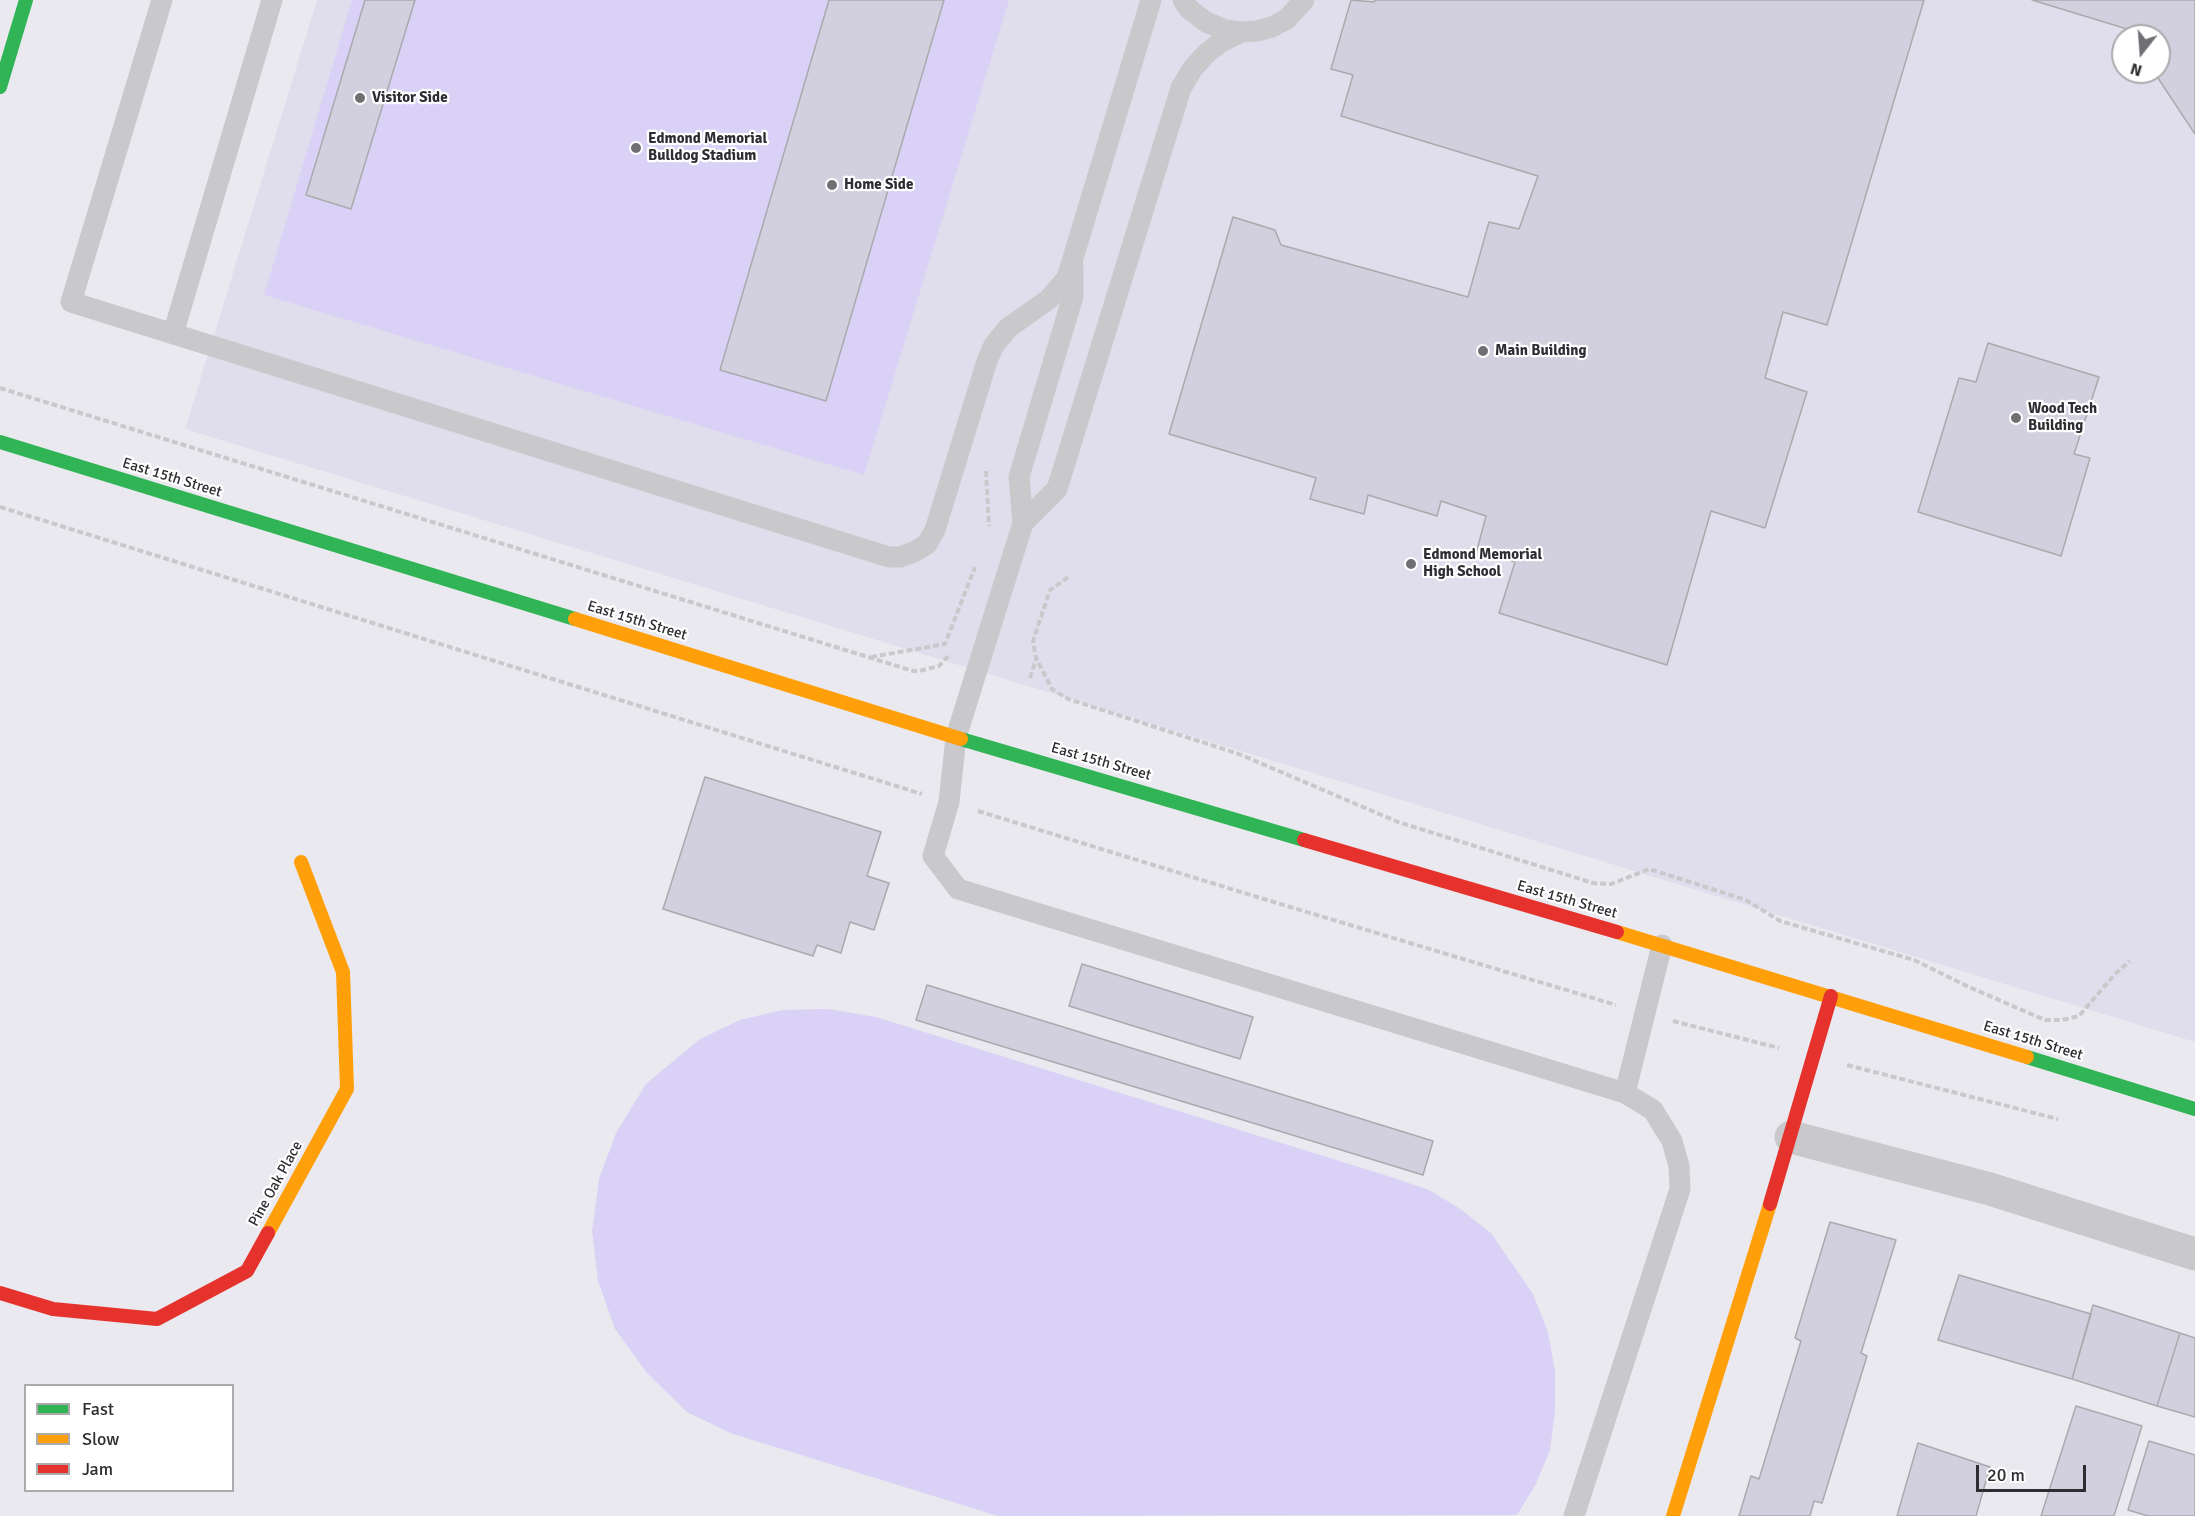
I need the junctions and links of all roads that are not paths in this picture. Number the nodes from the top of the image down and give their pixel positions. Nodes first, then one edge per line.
1 (27, 0) edge
2 (162, 0) edge
3 (272, 0) edge
4 (1151, 0) edge
5 (1183, 0) edge
6 (1304, 0) edge
7 (1241, 32) junction
8 (0, 87) edge
9 (1074, 260) junction
10 (173, 334) junction
11 (0, 442) edge
12 (1023, 523) junction
13 (956, 736) junction
14 (301, 862) dead end
15 (1662, 945) junction
16 (1831, 996) junction
17 (1624, 1093) junction
18 (2195, 1108) edge
19 (1791, 1137) junction
20 (2195, 1254) edge
21 (0, 1293) edge
22 (1574, 1516) edge
23 (1673, 1516) edge

1 - 8 main road
2 - 10 lane
3 - 10 lane
4 - 9 lane
5 - 7 lane
6 - 7 lane
7 - 12 lane
9 - 10 lane
9 - 12 lane
11 - 13 main road, East 15th Street
12 - 13 lane
13 - 15 main road, East 15th Street
13 - 17 lane
14 - 21 main road, Pine Oak Place
15 - 16 main road, East 15th Street
15 - 17 lane
16 - 18 main road, East 15th Street
16 - 19 main road
17 - 22 lane
19 - 20 street
19 - 23 main road

